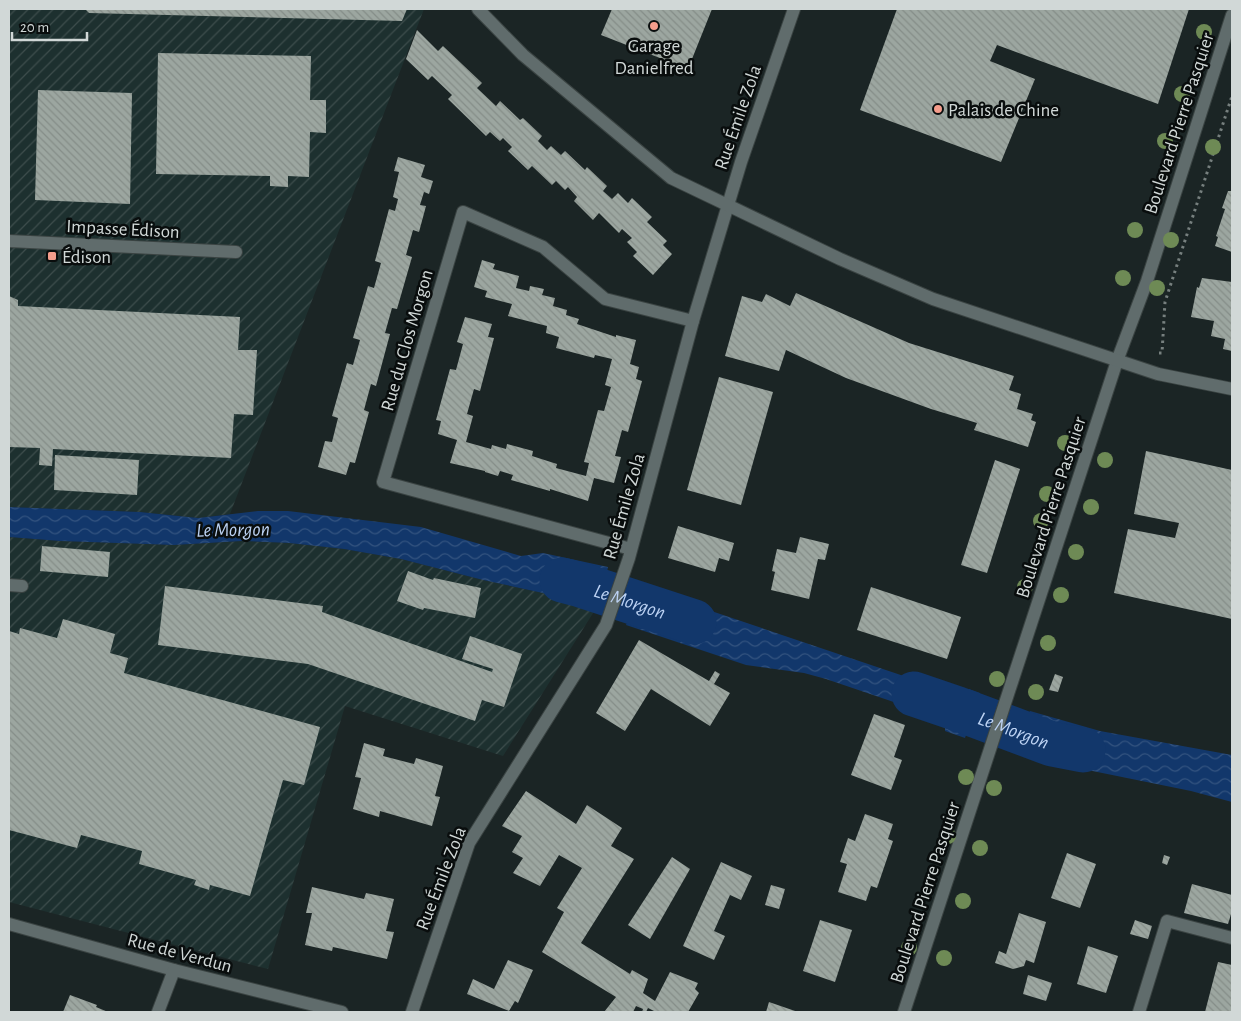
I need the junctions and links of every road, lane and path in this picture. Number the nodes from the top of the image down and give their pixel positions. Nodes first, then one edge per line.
1 (478, 9) edge
2 (794, 9) edge
3 (1232, 15) edge
4 (1232, 96) edge
5 (729, 205) junction
6 (9, 241) edge
7 (236, 252) dead end
8 (693, 321) junction
9 (1153, 354) dead end
10 (1117, 361) junction
11 (1232, 389) edge
12 (630, 554) junction
13 (9, 924) edge
14 (1232, 938) edge
15 (174, 970) junction
16 (158, 1012) edge
17 (342, 1012) edge
18 (412, 1012) edge
19 (904, 1012) edge
20 (1139, 1012) edge

1 - 5 street
2 - 5 street, Rue Émile Zola
3 - 10 street, Boulevard Pierre Pasquier
4 - 9 path
5 - 8 street, Rue Émile Zola
5 - 10 street
6 - 7 street, Impasse Édison
8 - 12 street, Rue Émile Zola
8 - 12 street, Rue du Clos Morgon
10 - 11 street
10 - 19 street, Boulevard Pierre Pasquier
12 - 18 street, Rue Émile Zola
13 - 15 street, Rue de Verdun
14 - 20 street
15 - 16 street
15 - 17 street, Rue de Verdun

